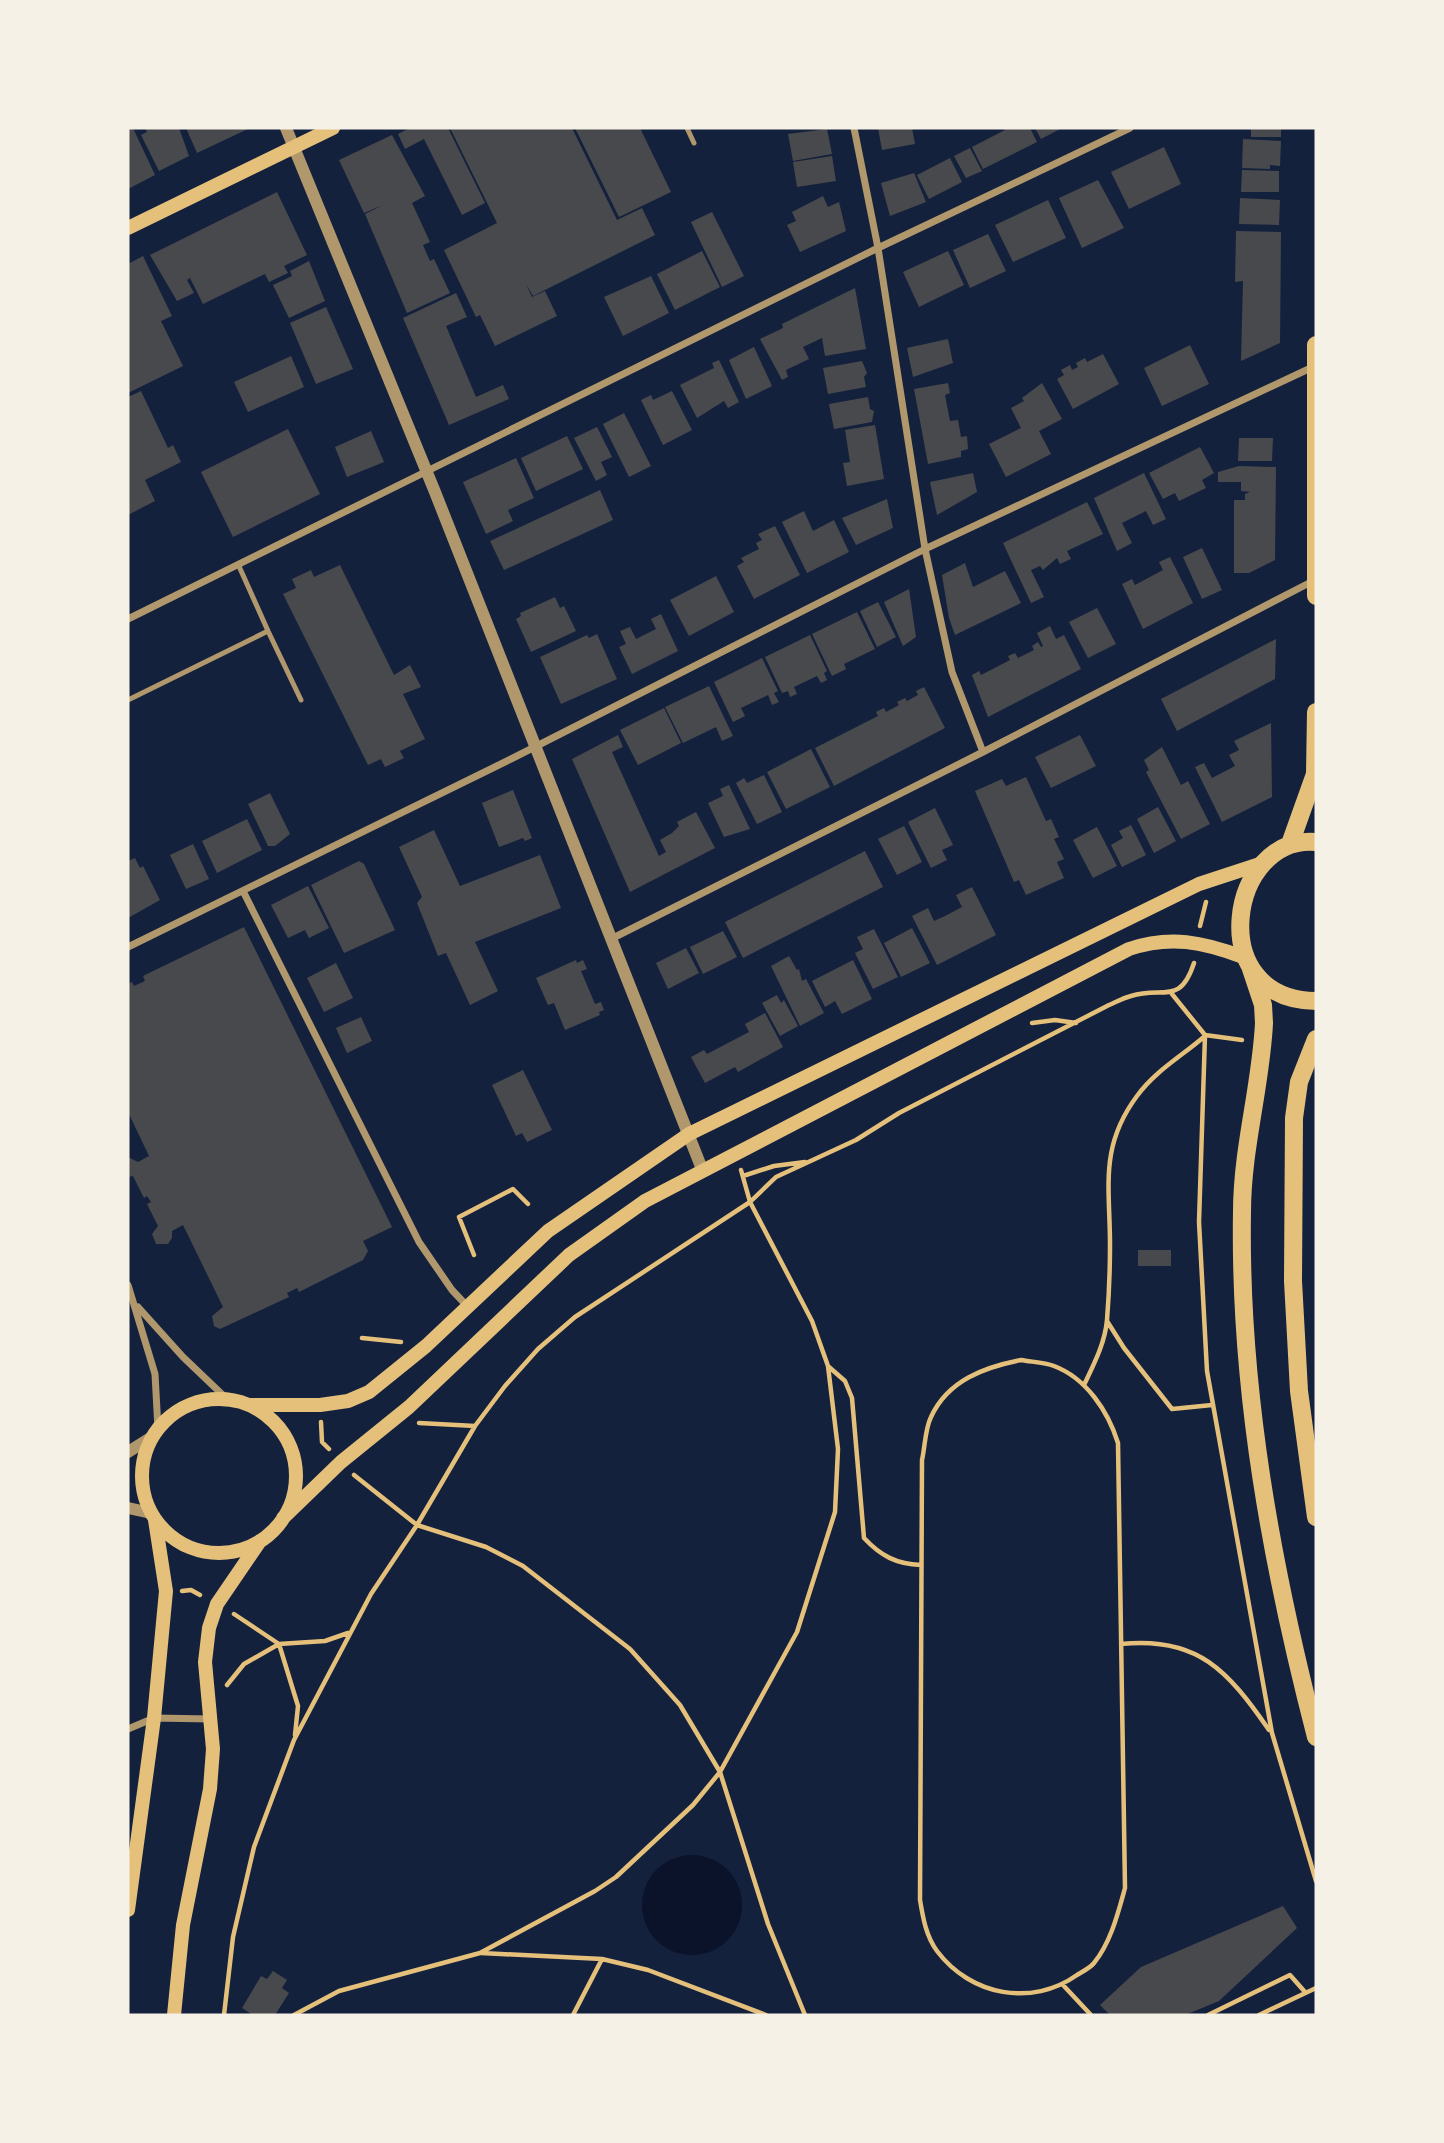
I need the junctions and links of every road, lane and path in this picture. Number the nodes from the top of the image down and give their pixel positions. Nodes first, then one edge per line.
1 (286, 128) edge
2 (333, 128) edge
3 (687, 128) edge
4 (854, 128) edge
5 (1130, 128) edge
6 (694, 143) dead end
7 (295, 147) junction
8 (128, 228) edge
9 (878, 248) junction
10 (1316, 345) edge
11 (1316, 366) edge
12 (427, 472) junction
13 (925, 549) junction
14 (238, 564) junction
15 (1316, 588) edge
16 (128, 610) edge
17 (130, 619) edge
18 (268, 631) junction
19 (128, 700) edge
20 (301, 700) dead end
21 (1316, 712) edge
22 (534, 748) junction
23 (983, 752) junction
24 (1316, 842) edge
25 (1290, 844) junction
26 (1263, 863) junction
27 (243, 891) junction
28 (1205, 894) dead end
29 (1200, 926) dead end
30 (611, 939) junction
31 (128, 947) edge
32 (1195, 957) dead end
33 (1247, 963) junction
34 (1172, 993) junction
35 (1316, 1001) edge
36 (1003, 1016) junction
37 (1077, 1023) junction
38 (1205, 1035) junction
39 (1233, 1039) dead end
40 (1316, 1039) edge
41 (688, 1134) junction
42 (809, 1162) junction
43 (739, 1166) dead end
44 (702, 1169) junction
45 (743, 1176) junction
46 (750, 1202) junction
47 (528, 1204) dead end
48 (474, 1255) dead end
49 (128, 1285) edge
50 (136, 1304) junction
51 (468, 1307) junction
52 (1107, 1321) junction
53 (362, 1338) dead end
54 (426, 1346) junction
55 (828, 1366) junction
56 (1084, 1385) junction
57 (227, 1399) junction
58 (249, 1405) junction
59 (1212, 1405) junction
60 (321, 1420) dead end
61 (475, 1426) junction
62 (384, 1428) junction
63 (155, 1433) junction
64 (128, 1452) edge
65 (335, 1454) dead end
66 (349, 1469) dead end
67 (128, 1508) edge
68 (153, 1516) junction
69 (1316, 1517) edge
70 (283, 1518) junction
71 (417, 1525) junction
72 (260, 1541) junction
73 (921, 1565) junction
74 (176, 1591) dead end
75 (204, 1597) dead end
76 (232, 1612) dead end
77 (349, 1632) junction
78 (279, 1644) junction
79 (1121, 1644) junction
80 (154, 1718) junction
81 (211, 1719) junction
82 (128, 1729) edge
83 (1272, 1733) junction
84 (1316, 1737) edge
85 (295, 1740) junction
86 (720, 1772) junction
87 (1316, 1881) edge
88 (128, 1902) edge
89 (480, 1953) junction
90 (602, 1959) junction
91 (1063, 1985) junction
92 (1316, 1988) edge
93 (1305, 1992) junction
94 (174, 2015) edge
95 (224, 2015) edge
96 (294, 2015) edge
97 (573, 2015) edge
98 (766, 2015) edge
99 (805, 2015) edge
100 (1091, 2015) edge
101 (1208, 2015) edge
102 (1259, 2015) edge

1 - 7 street
2 - 7 main road
3 - 6 lane
4 - 9 street
5 - 9 street
7 - 8 main road
7 - 12 street
9 - 12 street
9 - 13 street
10 - 11 main road
11 - 13 street
11 - 15 main road
12 - 14 street
12 - 22 street
13 - 22 street
13 - 23 street
14 - 17 street
14 - 18 lane
15 - 23 street
16 - 17 lane
18 - 19 lane
18 - 20 lane
21 - 25 main road
22 - 27 street
22 - 30 street
23 - 30 street
24 - 25 main road
25 - 26 main road
26 - 33 main road
26 - 41 main road
27 - 31 street
27 - 51 street
28 - 29 path
30 - 41 street
32 - 34 path
33 - 35 main road
33 - 36 main road
33 - 84 main road
34 - 37 path
34 - 38 path
36 - 37 path
36 - 44 main road
37 - 42 path
38 - 39 path
38 - 52 path
38 - 59 path
40 - 69 main road
41 - 44 street
41 - 51 main road
42 - 45 path
42 - 46 path
43 - 45 path
44 - 62 main road
45 - 46 path
46 - 55 path
46 - 61 path
47 - 48 path
49 - 50 street
50 - 57 street
50 - 63 street
51 - 54 main road
52 - 56 path
52 - 59 path
53 - 54 path
54 - 58 main road
55 - 73 path
55 - 86 path
56 - 73 path
56 - 79 path
57 - 58 main road
57 - 63 main road
58 - 70 main road
59 - 83 path
60 - 65 path
61 - 62 path
61 - 71 path
62 - 70 main road
63 - 64 street
63 - 68 main road
66 - 71 path
67 - 68 street
68 - 72 main road
68 - 80 main road
70 - 72 main road
71 - 77 path
71 - 86 path
72 - 81 main road
73 - 91 path
74 - 75 path
76 - 78 path
77 - 78 path
77 - 85 path
78 - 81 path
78 - 85 path
79 - 83 path
79 - 91 path
80 - 81 street
80 - 82 street
80 - 88 main road
81 - 94 main road
83 - 87 path
85 - 95 path
86 - 89 path
86 - 99 path
89 - 90 path
89 - 96 path
90 - 97 path
90 - 98 path
91 - 100 path
92 - 93 path
93 - 101 path
93 - 102 path

